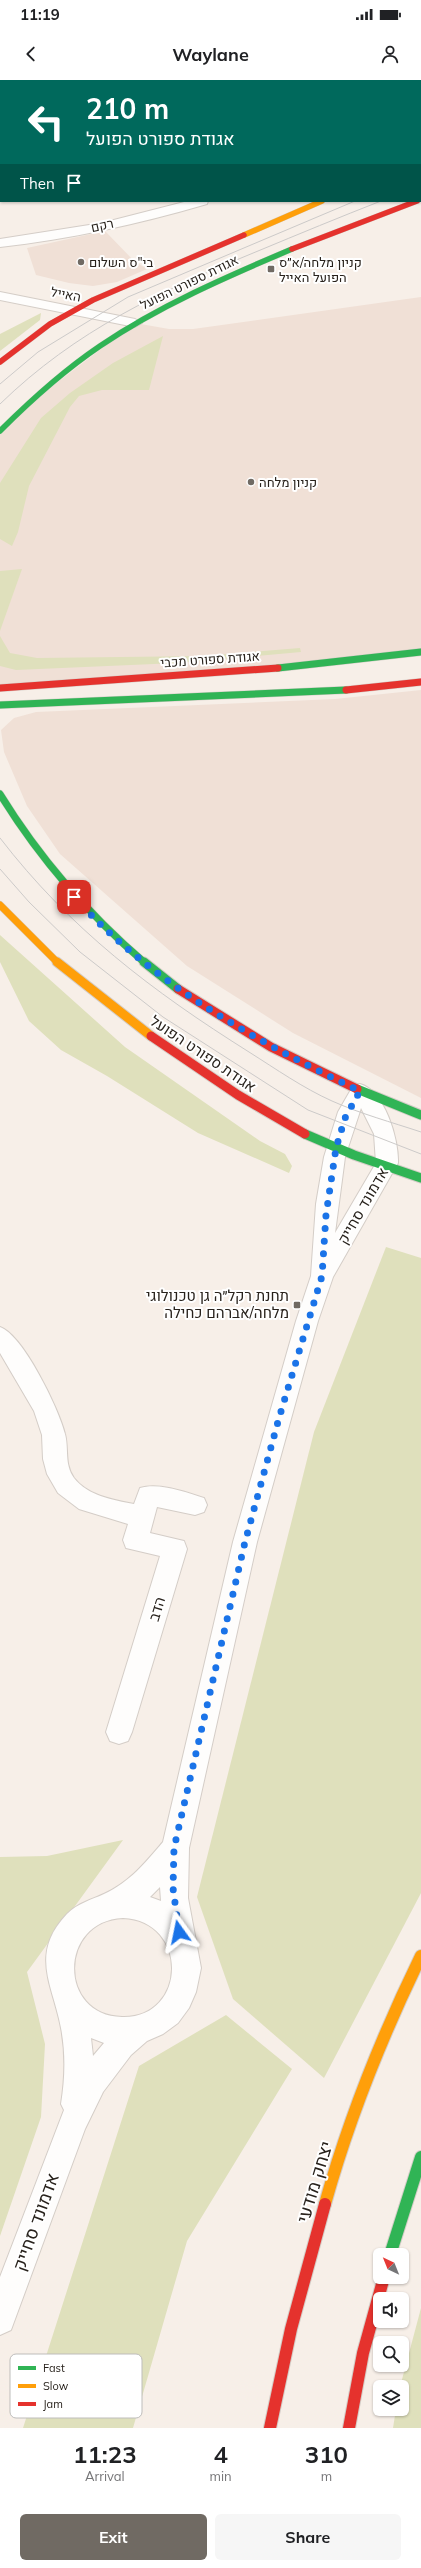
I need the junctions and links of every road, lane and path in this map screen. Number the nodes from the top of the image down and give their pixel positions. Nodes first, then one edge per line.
1 (199, 202) edge
2 (320, 202) edge
3 (414, 202) edge
4 (421, 208) edge
5 (387, 212) junction
6 (0, 243) edge
7 (0, 284) edge
8 (16, 285) dead end
9 (0, 296) edge
10 (74, 296) dead end
11 (93, 300) junction
12 (73, 310) junction
13 (130, 322) junction
14 (0, 362) edge
15 (0, 431) edge
16 (421, 652) edge
17 (421, 682) edge
18 (0, 688) edge
19 (0, 704) edge
20 (0, 794) edge
21 (0, 905) edge
22 (360, 1091) junction
23 (421, 1115) edge
24 (336, 1148) junction
25 (386, 1167) junction
26 (421, 1178) edge
27 (322, 1276) junction
28 (0, 1336) edge
29 (195, 1505) dead end
30 (142, 1516) junction
31 (119, 1732) dead end
32 (174, 1848) junction
33 (108, 1906) junction
34 (182, 1940) junction
35 (421, 1956) edge
36 (69, 2002) junction
37 (139, 2029) junction
38 (72, 2125) junction
39 (421, 2157) edge
40 (392, 2248) edge
41 (382, 2284) edge
42 (0, 2318) edge
43 (270, 2428) edge
44 (349, 2428) edge

1 - 6 street, רקם
2 - 11 street, אגודת ספורט הפועל
3 - 5 street, אגודת ספורט הפועל
4 - 5 street
5 - 13 street, אגודת ספורט הפועל
7 - 8 street
9 - 12 street, האייל
10 - 11 street, האייל
11 - 12 street, אגודת ספורט הפועל
11 - 13 street, האייל
12 - 13 street, האייל
12 - 14 street, אגודת ספורט הפועל
13 - 15 street, אגודת ספורט הפועל
16 - 18 street, אגודת ספורט מכבי
17 - 19 street
20 - 22 street
21 - 24 street, אגודת ספורט הפועל
22 - 23 street
22 - 24 street, אדמונד סחייק
22 - 25 street, אדמונד סחייק
24 - 25 street, אגודת ספורט הפועל
24 - 27 street, אדמונד סחייק
25 - 26 street, אגודת ספורט הפועל
25 - 27 street, אדמונד סחייק
27 - 32 street, אדמונד סחייק
28 - 30 street
29 - 30 street, הדב
30 - 31 street, הדב
32 - 33 street, אדמונד סחייק
32 - 34 street, אדמונד סחייק
33 - 34 street
33 - 36 street
34 - 37 street
35 - 43 street, יצחק מודעי
36 - 37 street
36 - 38 street, אדמונד סחייק
37 - 38 street, אדמונד סחייק
38 - 42 street, אדמונד סחייק
39 - 40 street
41 - 44 street

